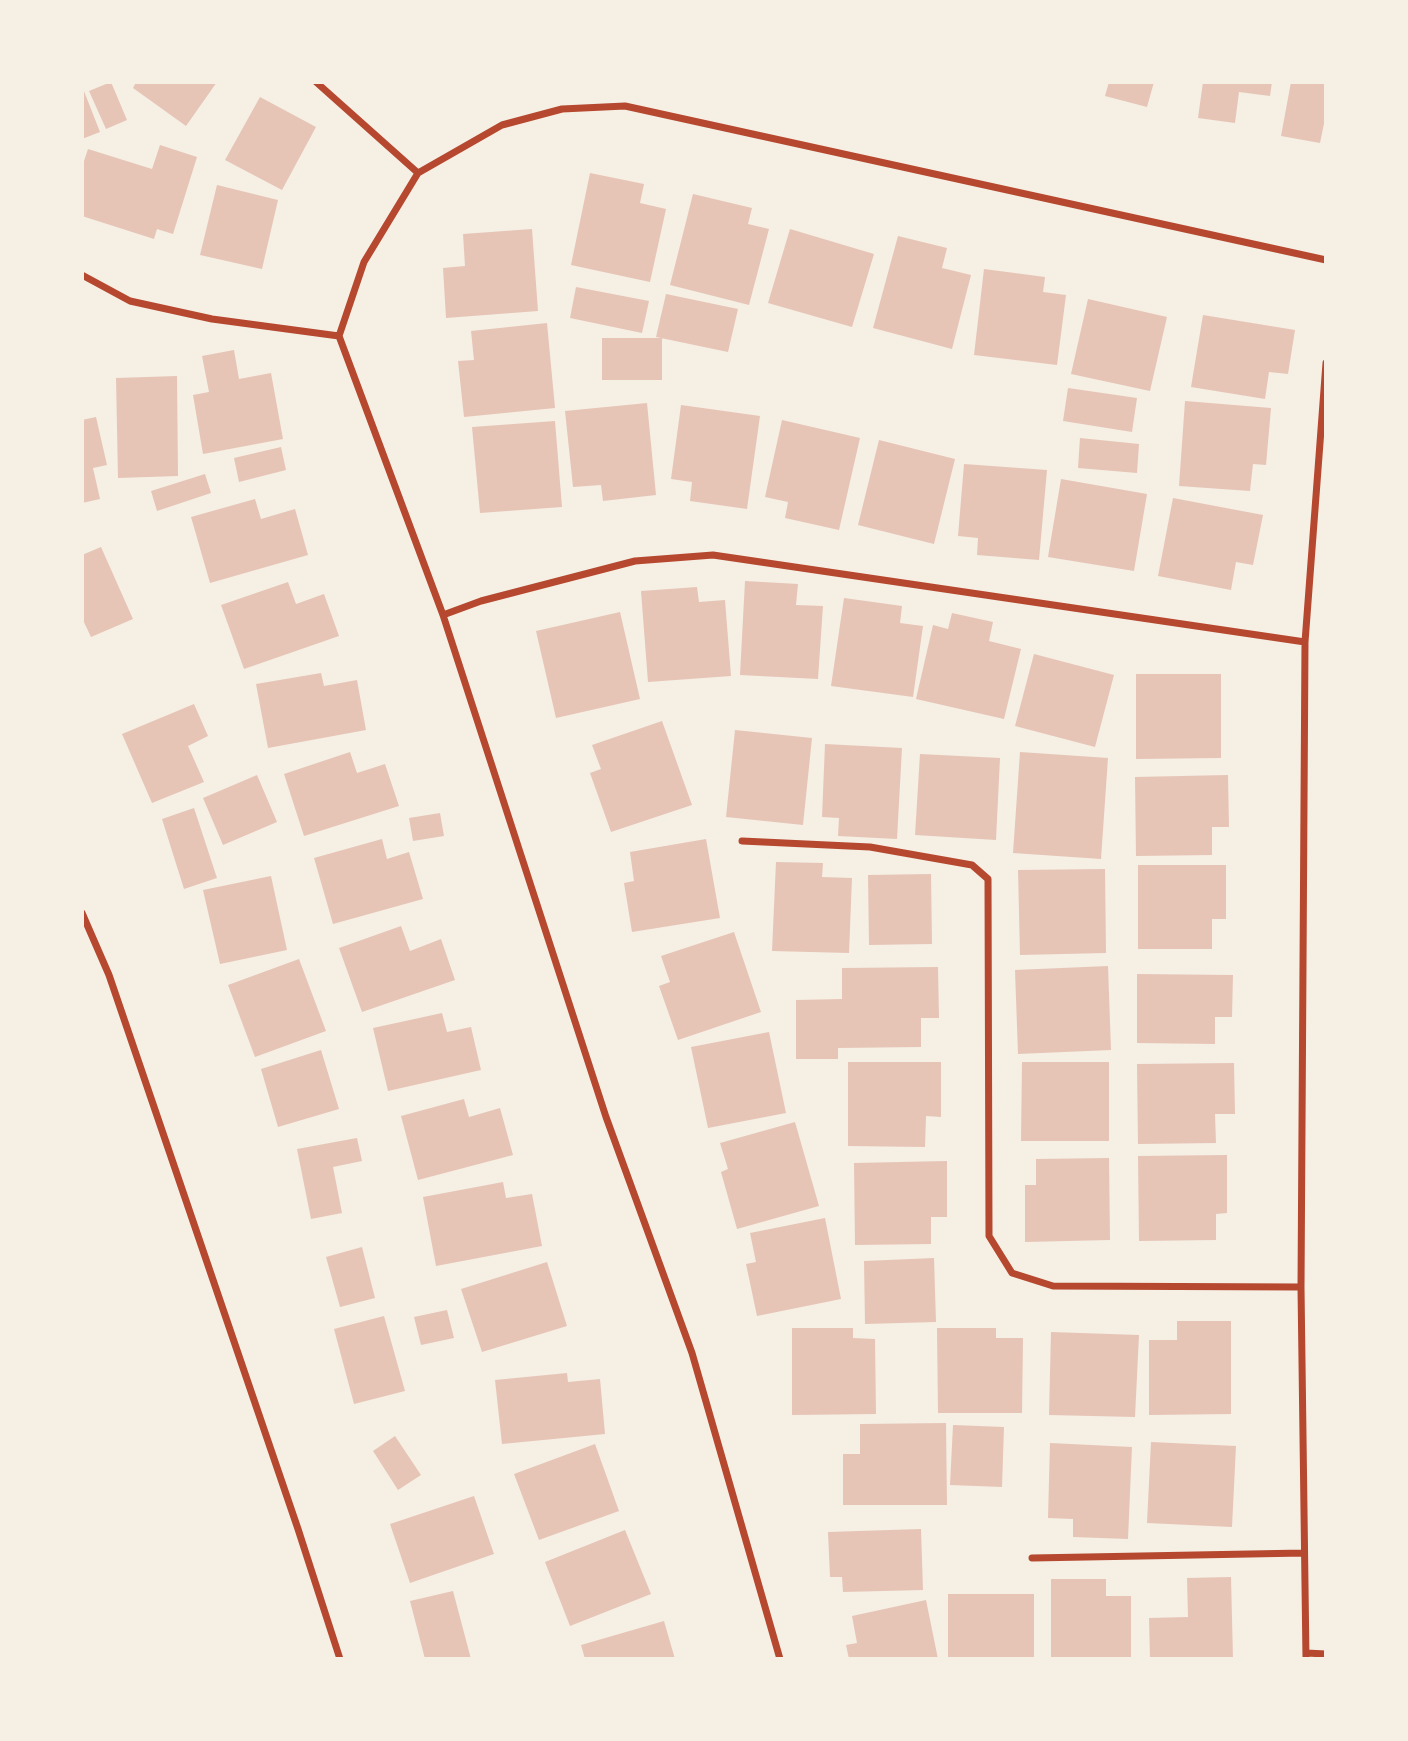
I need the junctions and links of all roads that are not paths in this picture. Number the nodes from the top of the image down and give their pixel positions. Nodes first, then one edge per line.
1 (316, 82) edge
2 (418, 173) junction
3 (1326, 260) edge
4 (82, 275) edge
5 (339, 335) junction
6 (1326, 363) edge
7 (443, 615) junction
8 (1305, 642) junction
9 (742, 841) dead end
10 (82, 913) edge
11 (1301, 1287) junction
12 (1304, 1553) junction
13 (1032, 1558) dead end
14 (1326, 1654) edge
15 (1306, 1656) edge
16 (340, 1659) edge
17 (780, 1659) edge

1 - 2 street
2 - 3 street
2 - 5 street
4 - 5 street
5 - 7 street
6 - 8 street
7 - 8 street
7 - 17 street
8 - 11 street
9 - 11 street
10 - 16 street
11 - 12 street
12 - 13 street
12 - 15 street
14 - 15 street

